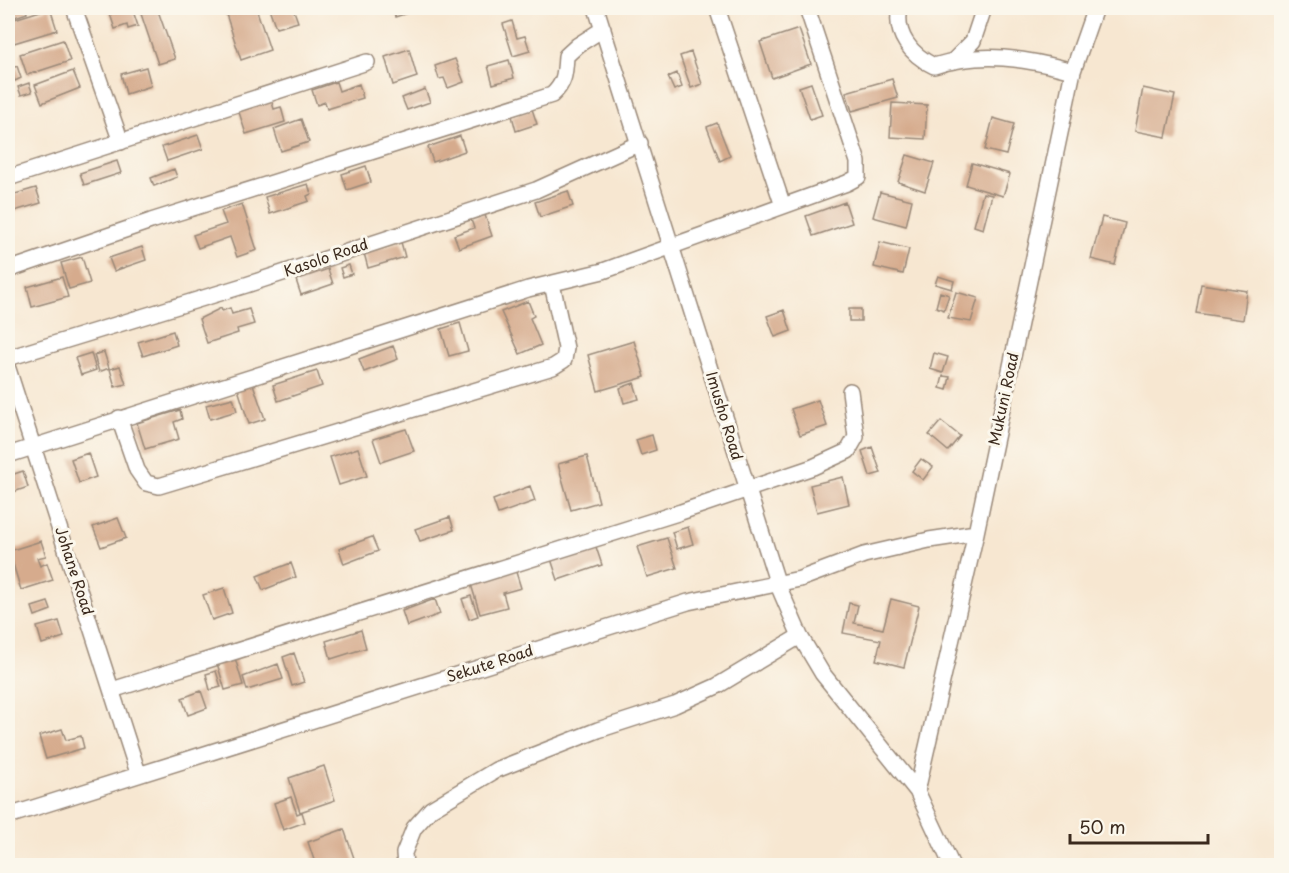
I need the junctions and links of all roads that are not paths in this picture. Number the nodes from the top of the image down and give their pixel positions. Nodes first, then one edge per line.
1 (74, 8) edge
2 (596, 8) edge
3 (717, 8) edge
4 (807, 8) edge
5 (900, 8) edge
6 (984, 8) edge
7 (1095, 8) edge
8 (603, 29) junction
9 (954, 60) junction
10 (367, 62) dead end
11 (1073, 71) junction
12 (121, 142) junction
13 (640, 143) junction
14 (8, 177) edge
15 (783, 206) junction
16 (673, 246) junction
17 (8, 270) edge
18 (552, 284) junction
19 (8, 358) edge
20 (8, 369) edge
21 (850, 392) dead end
22 (119, 418) junction
23 (34, 446) junction
24 (8, 455) edge
25 (746, 489) junction
26 (976, 533) junction
27 (778, 585) junction
28 (800, 636) junction
29 (112, 690) junction
30 (138, 773) junction
31 (917, 791) junction
32 (8, 816) edge
33 (405, 866) edge
34 (952, 866) edge

1 - 12 street
2 - 8 street, Imusho Road
3 - 15 street
4 - 15 street
5 - 9 street
6 - 9 street
7 - 11 street, Mukuni Road
8 - 13 street, Imusho Road
8 - 17 street
9 - 11 street
10 - 12 street
11 - 26 street, Mukuni Road
12 - 14 street
13 - 16 street, Imusho Road
13 - 19 street, Kasolo Road
15 - 16 street
16 - 18 street
16 - 25 street, Imusho Road
18 - 22 street
18 - 22 street
20 - 23 street, Johane Road
21 - 25 street
22 - 23 street
23 - 24 street
23 - 29 street, Johane Road
25 - 27 street, Imusho Road
25 - 29 street
26 - 27 street, Sekute Road
26 - 31 street, Mukuni Road
27 - 28 street, Imusho Road
27 - 30 street, Sekute Road
28 - 31 street, Imusho Road
28 - 33 street
29 - 30 street, Johane Road
30 - 32 street, Sekute Road
31 - 34 street, Imusho Road

